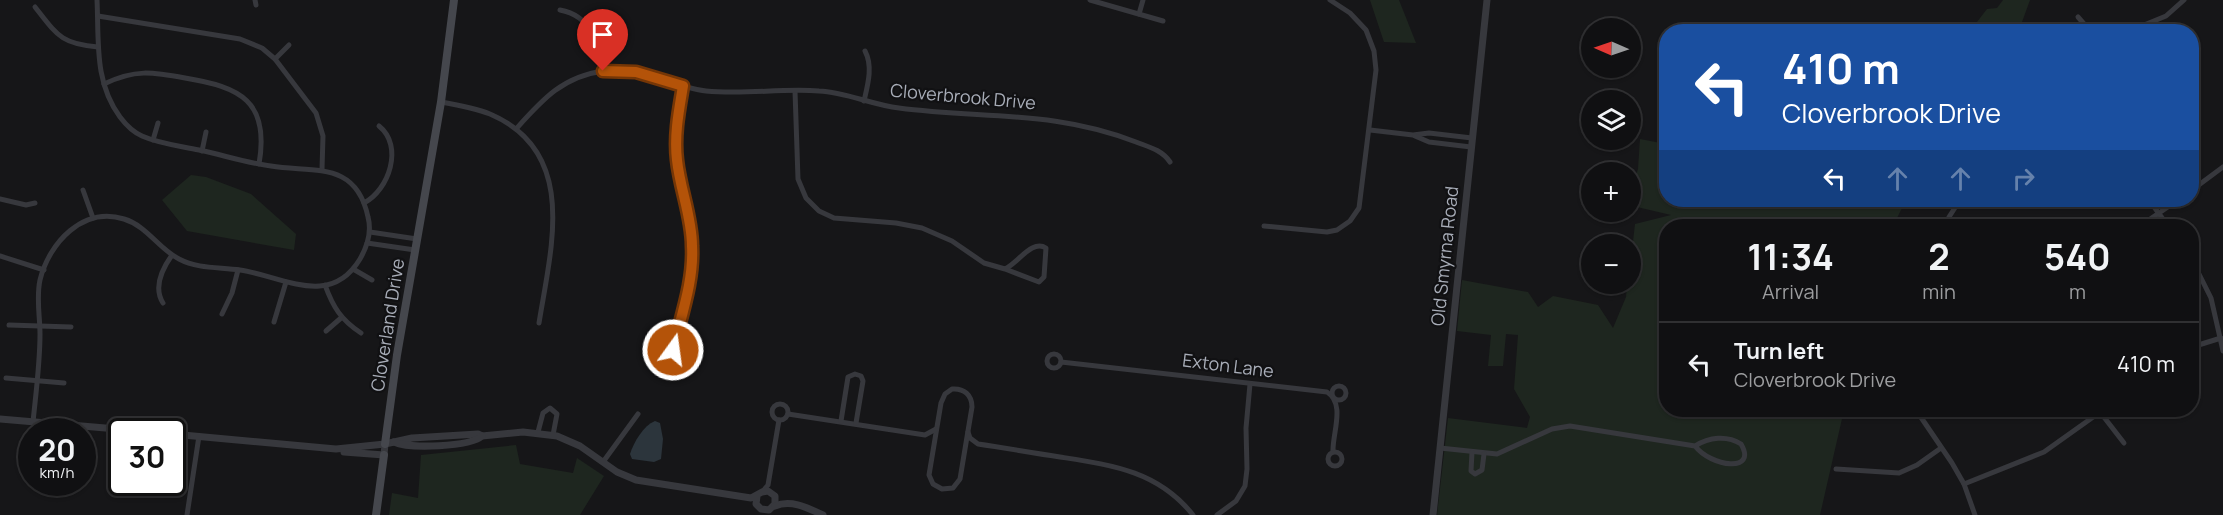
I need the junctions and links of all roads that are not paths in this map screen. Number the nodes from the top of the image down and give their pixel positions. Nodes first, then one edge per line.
1 (97, 0) edge
2 (454, 0) edge
3 (1090, 0) edge
4 (1143, 0) edge
5 (1330, 0) edge
6 (1487, 0) edge
7 (2184, 0) edge
8 (35, 7) dead end
9 (560, 10) dead end
10 (1139, 14) junction
11 (98, 16) junction
12 (2078, 17) dead end
13 (1163, 21) dead end
14 (2084, 24) edge
15 (2146, 24) edge
16 (289, 45) dead end
17 (98, 47) junction
18 (865, 51) dead end
19 (275, 58) junction
20 (603, 71) junction
21 (104, 84) junction
22 (683, 86) junction
23 (795, 91) junction
24 (864, 101) junction
25 (441, 102) junction
26 (158, 123) dead end
27 (379, 126) dead end
28 (516, 129) junction
29 (1370, 130) junction
30 (206, 132) dead end
31 (1413, 135) junction
32 (1472, 138) junction
33 (153, 140) junction
34 (1471, 147) junction
35 (202, 151) junction
36 (1170, 162) dead end
37 (259, 164) junction
38 (2223, 167) edge
39 (322, 169) junction
40 (2199, 185) edge
41 (83, 190) dead end
42 (0, 199) edge
43 (35, 202) dead end
44 (364, 203) junction
45 (2154, 207) edge
46 (2168, 207) edge
47 (2159, 213) junction
48 (93, 218) junction
49 (2150, 219) edge
50 (2163, 219) edge
51 (1264, 225) dead end
52 (369, 237) junction
53 (417, 239) junction
54 (415, 250) junction
55 (172, 255) junction
56 (0, 256) edge
57 (353, 268) junction
58 (1005, 269) junction
59 (44, 270) junction
60 (238, 270) junction
61 (2199, 274) edge
62 (372, 280) dead end
63 (286, 282) junction
64 (325, 285) junction
65 (163, 303) dead end
66 (222, 314) dead end
67 (341, 318) junction
68 (274, 322) dead end
69 (539, 322) dead end
70 (9, 325) dead end
71 (40, 326) junction
72 (71, 327) dead end
73 (326, 330) dead end
74 (361, 333) dead end
75 (2222, 338) edge
76 (2199, 345) edge
77 (673, 350) dead end
78 (2223, 351) edge
79 (1061, 362) dead end
80 (6, 378) dead end
81 (37, 381) junction
82 (64, 383) dead end
83 (1250, 384) junction
84 (638, 414) dead end
85 (788, 414) junction
86 (1921, 417) edge
87 (2094, 417) edge
88 (2106, 417) edge
89 (33, 418) edge
90 (0, 419) edge
91 (779, 420) junction
92 (18, 421) edge
93 (840, 421) junction
94 (856, 423) junction
95 (937, 428) junction
96 (538, 432) junction
97 (968, 432) junction
98 (186, 435) edge
99 (553, 435) junction
100 (925, 435) junction
101 (199, 436) junction
102 (2124, 443) dead end
103 (385, 444) junction
104 (978, 444) junction
105 (934, 445) junction
106 (1695, 446) junction
107 (1440, 448) junction
108 (1941, 448) junction
109 (330, 449) junction
110 (965, 451) junction
111 (1333, 452) dead end
112 (1472, 452) junction
113 (1484, 454) junction
114 (384, 455) junction
115 (603, 462) junction
116 (1836, 469) dead end
117 (1964, 484) junction
118 (766, 502) edge
119 (187, 515) edge
120 (376, 515) edge
121 (823, 515) edge
122 (1193, 515) edge
123 (1217, 515) edge
124 (1433, 515) edge
125 (1975, 515) edge

1 - 11 street
2 - 25 main road, Cloverland Drive
3 - 10 street
4 - 10 street
5 - 29 street
6 - 32 street, Old Smyrna Road
7 - 15 street
8 - 17 street
9 - 20 street
10 - 13 street
11 - 17 street
11 - 19 street
12 - 14 street
16 - 19 street
17 - 21 street
18 - 24 street
19 - 39 street
20 - 22 street, Cloverbrook Drive
20 - 28 street, Cloverbrook Drive
21 - 33 street
21 - 37 street
22 - 23 street, Cloverbrook Drive
22 - 77 street
23 - 24 street, Cloverbrook Drive
23 - 58 street
24 - 36 street, Cloverbrook Drive
25 - 28 street
25 - 53 main road, Cloverland Drive
26 - 33 street
27 - 44 street
28 - 69 street
29 - 31 street
29 - 51 street
30 - 35 street
31 - 32 street
31 - 34 street
32 - 34 street, Old Smyrna Road
33 - 35 street
34 - 107 street, Old Smyrna Road
35 - 37 street
37 - 39 street
38 - 40 street
39 - 44 street
41 - 48 street
42 - 43 street
44 - 52 street
45 - 47 street
46 - 47 street
47 - 49 street
47 - 50 street
48 - 55 street
48 - 59 street
52 - 53 street
52 - 54 street
52 - 57 street
53 - 54 main road, Cloverland Drive
54 - 103 main road, Cloverland Drive
55 - 60 street
55 - 65 street
56 - 59 street
57 - 62 street
57 - 64 street
58 - 58 street
59 - 71 street
60 - 63 street
60 - 66 street
61 - 75 street
63 - 64 street
63 - 68 street
64 - 67 street
67 - 73 street
67 - 74 street
70 - 71 street
71 - 72 street
71 - 81 street
75 - 76 street
75 - 78 street
79 - 83 street, Exton Lane
80 - 81 street
81 - 82 street
81 - 89 street
83 - 111 street, Exton Lane
83 - 123 street
84 - 115 street
85 - 91 street
85 - 91 street
85 - 93 street
86 - 108 street
87 - 117 street
88 - 102 street
90 - 92 street
91 - 118 street
93 - 94 street
93 - 94 street
94 - 100 street
95 - 97 street
95 - 100 street
95 - 105 street
96 - 99 street
96 - 99 street
96 - 103 street
97 - 104 street
97 - 110 street
98 - 101 street
99 - 115 street
100 - 105 street
101 - 109 street
101 - 119 street
103 - 109 street
103 - 114 street
104 - 110 street
104 - 122 street
105 - 110 street
106 - 106 street
106 - 113 street
107 - 112 street
107 - 124 street, Old Smyrna Road
108 - 116 street
108 - 117 street
109 - 114 street
112 - 113 street
112 - 113 street
114 - 120 main road
115 - 118 street
117 - 125 street
118 - 121 street

